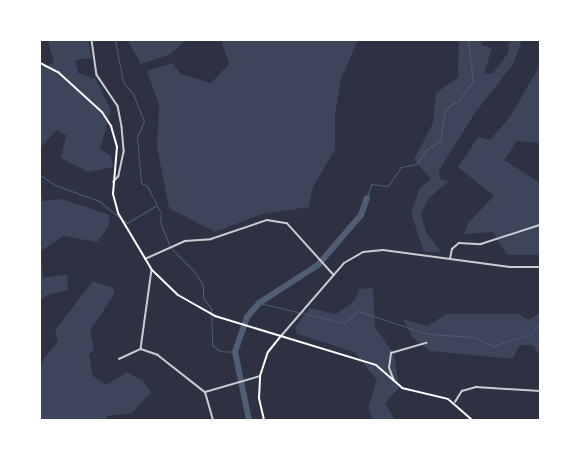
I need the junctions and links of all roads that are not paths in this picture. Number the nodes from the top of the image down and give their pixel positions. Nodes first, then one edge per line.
1 (92, 40) edge
2 (40, 63) edge
3 (113, 184) junction
4 (540, 225) edge
5 (145, 259) junction
6 (450, 259) junction
7 (540, 267) edge
8 (152, 270) junction
9 (334, 275) junction
10 (281, 336) junction
11 (427, 343) dead end
12 (141, 349) junction
13 (119, 360) dead end
14 (260, 376) junction
15 (396, 384) junction
16 (540, 391) edge
17 (205, 392) junction
18 (454, 402) junction
19 (213, 420) edge
20 (264, 420) edge
21 (472, 420) edge

1 - 3 street
2 - 3 main road
3 - 5 main road
4 - 6 street
5 - 8 main road
5 - 9 street
6 - 7 street
6 - 9 street
8 - 10 main road
8 - 12 street
9 - 10 street
10 - 14 main road
10 - 15 main road
11 - 15 street
12 - 13 street
12 - 17 street
14 - 17 street
14 - 20 main road
15 - 18 main road
16 - 18 street
17 - 19 street
18 - 21 main road

